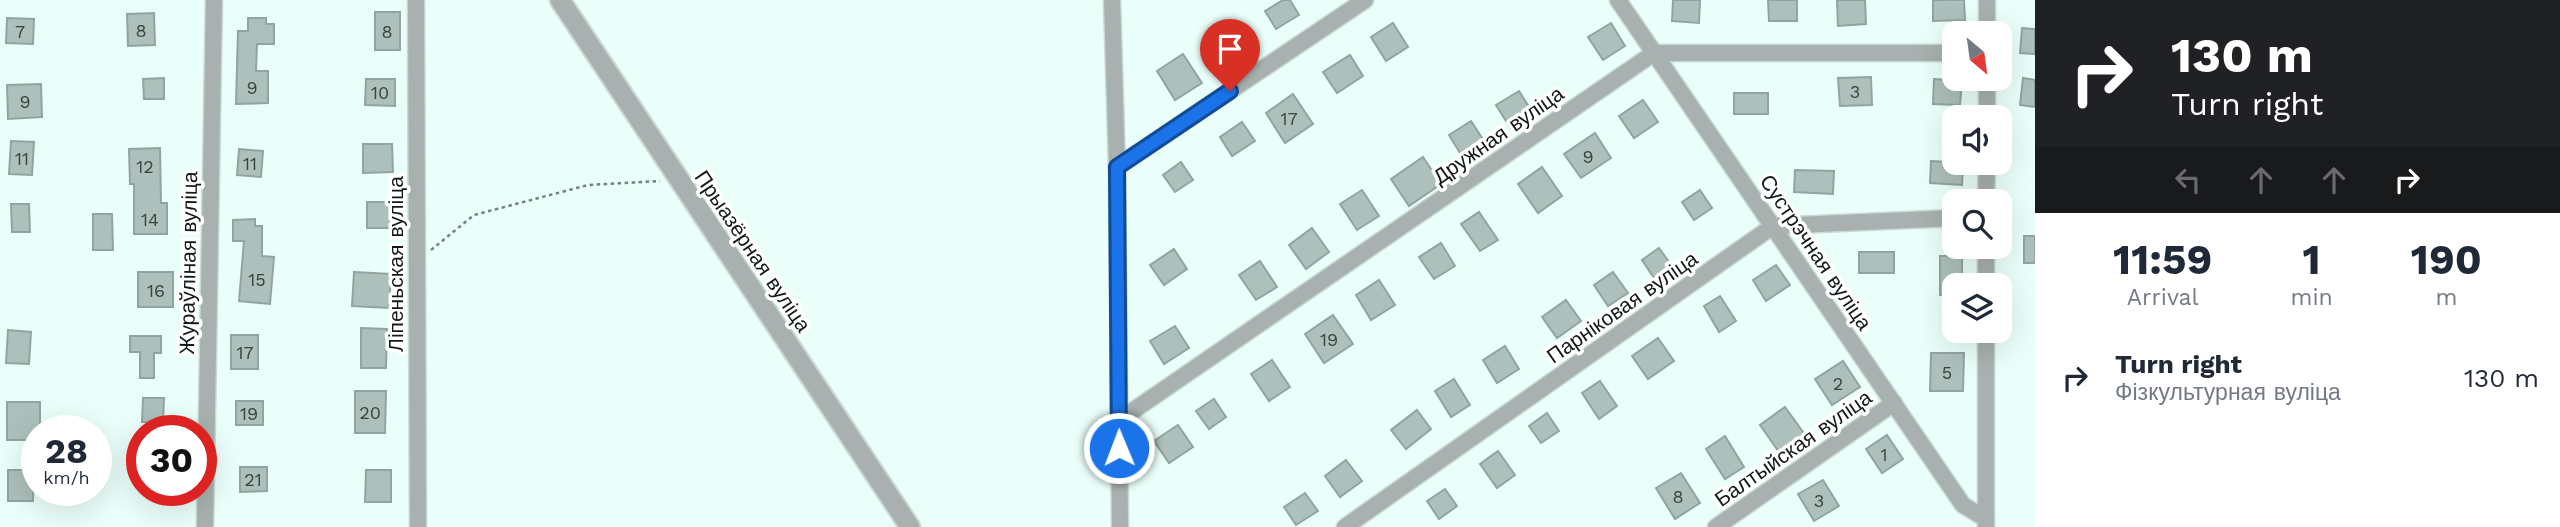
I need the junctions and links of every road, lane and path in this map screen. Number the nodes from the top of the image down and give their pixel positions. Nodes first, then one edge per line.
1 (214, 0) edge
2 (416, 0) edge
3 (560, 0) edge
4 (1112, 0) edge
5 (1365, 0) edge
6 (1618, 0) edge
7 (1987, 0) edge
8 (1987, 21) edge
9 (1654, 53) junction
10 (1942, 53) edge
11 (1117, 167) junction
12 (677, 180) junction
13 (1942, 219) edge
14 (1773, 226) junction
15 (416, 262) junction
16 (1986, 343) edge
17 (1894, 403) junction
18 (1118, 421) junction
19 (1986, 523) edge
20 (205, 527) edge
21 (418, 527) edge
22 (910, 527) edge
23 (1120, 527) edge
24 (1345, 527) edge
25 (1716, 527) edge

1 - 20 street, Жураўліная вуліца
2 - 15 street, Ліпеньская вуліца
3 - 12 street, Прыазёрная вуліца
4 - 11 street
5 - 11 street
6 - 9 street, Сустрэчная вуліца
7 - 8 street
9 - 10 street
9 - 14 street, Сустрэчная вуліца
9 - 18 street, Дружная вуліца
11 - 18 street
12 - 15 path
12 - 22 street, Прыазёрная вуліца
13 - 14 street
14 - 17 street, Сустрэчная вуліца
14 - 24 street, Парніковая вуліца
15 - 21 street, Ліпеньская вуліца
16 - 19 street
17 - 19 street, Сустрэчная вуліца
17 - 25 street, Балтыйская вуліца
18 - 23 street

